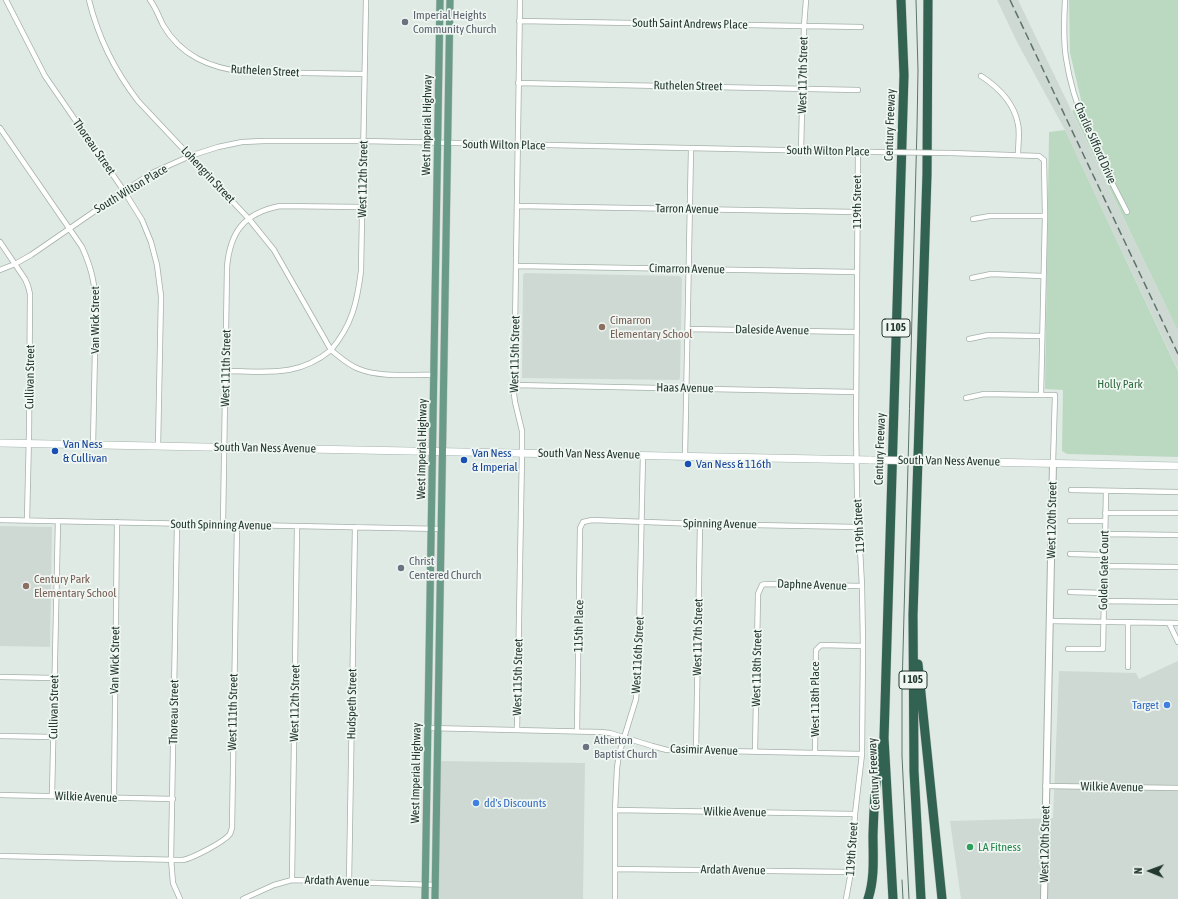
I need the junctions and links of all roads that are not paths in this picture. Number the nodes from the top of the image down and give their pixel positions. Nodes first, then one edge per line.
1 (6, 0) edge
2 (90, 0) edge
3 (150, 0) edge
4 (366, 0) edge
5 (440, 0) edge
6 (450, 0) edge
7 (520, 0) edge
8 (806, 0) edge
9 (901, 0) edge
10 (928, 0) edge
11 (1065, 0) edge
12 (519, 21) junction
13 (804, 26) junction
14 (861, 27) dead end
15 (364, 74) junction
16 (981, 76) dead end
17 (518, 83) junction
18 (803, 90) junction
19 (858, 90) dead end
20 (0, 128) edge
21 (364, 142) junction
22 (438, 144) junction
23 (448, 144) junction
24 (517, 145) junction
25 (691, 149) junction
26 (800, 151) junction
27 (858, 152) junction
28 (1018, 155) junction
29 (190, 156) junction
30 (124, 191) junction
31 (517, 206) junction
32 (362, 207) junction
33 (690, 209) junction
34 (857, 212) junction
35 (1127, 212) dead end
36 (1045, 216) junction
37 (249, 219) junction
38 (973, 219) dead end
39 (70, 228) junction
40 (0, 242) edge
41 (15, 264) junction
42 (517, 266) junction
43 (689, 269) junction
44 (0, 270) edge
45 (857, 272) junction
46 (1043, 276) junction
47 (972, 278) dead end
48 (688, 329) junction
49 (857, 332) junction
50 (1042, 336) junction
51 (969, 339) dead end
52 (331, 350) junction
53 (226, 371) junction
54 (434, 375) junction
55 (514, 385) junction
56 (687, 388) junction
57 (856, 392) junction
58 (1041, 395) junction
59 (966, 398) dead end
60 (0, 443) edge
61 (29, 443) junction
62 (93, 444) junction
63 (158, 446) junction
64 (224, 447) junction
65 (433, 451) junction
66 (443, 452) junction
67 (522, 453) junction
68 (643, 455) junction
69 (686, 456) junction
70 (856, 459) junction
71 (1053, 463) junction
72 (1178, 466) edge
73 (1071, 490) dead end
74 (1106, 492) junction
75 (1178, 492) edge
76 (1105, 513) junction
77 (1178, 513) edge
78 (0, 520) edge
79 (26, 520) junction
80 (58, 521) junction
81 (1070, 521) dead end
82 (1105, 521) junction
83 (117, 522) junction
84 (583, 522) joint
85 (642, 522) junction
86 (177, 524) junction
87 (223, 524) junction
88 (700, 524) junction
89 (237, 525) junction
90 (858, 526) junction
91 (297, 527) junction
92 (355, 527) junction
93 (432, 529) junction
94 (442, 529) junction
95 (1105, 534) junction
96 (1178, 535) edge
97 (1070, 554) dead end
98 (1105, 555) junction
99 (1104, 566) junction
100 (1178, 567) edge
101 (762, 586) joint
102 (862, 586) junction
103 (1070, 592) dead end
104 (1104, 593) junction
105 (1104, 601) junction
106 (1178, 602) edge
107 (913, 615) junction
108 (1049, 621) junction
109 (1103, 622) junction
110 (1128, 622) junction
111 (1169, 623) junction
112 (1178, 623) edge
113 (1178, 642) edge
114 (863, 646) junction
115 (1068, 649) dead end
116 (1128, 667) dead end
117 (0, 677) edge
118 (55, 678) junction
119 (428, 728) junction
120 (438, 728) junction
121 (518, 730) junction
122 (577, 731) junction
123 (0, 736) edge
124 (53, 737) junction
125 (624, 737) junction
126 (884, 738) junction
127 (696, 751) junction
128 (755, 752) junction
129 (815, 753) junction
130 (862, 754) junction
131 (1046, 786) junction
132 (1178, 788) edge
133 (0, 795) edge
134 (52, 796) junction
135 (114, 798) junction
136 (173, 799) junction
137 (615, 810) junction
138 (855, 814) junction
139 (0, 856) edge
140 (171, 859) junction
141 (615, 869) junction
142 (851, 872) junction
143 (292, 880) junction
144 (349, 882) junction
145 (426, 884) junction
146 (435, 885) junction
147 (180, 899) edge
148 (243, 899) edge
149 (425, 899) edge
150 (435, 899) edge
151 (615, 899) edge
152 (846, 899) edge
153 (868, 899) edge
154 (893, 899) edge
155 (921, 899) edge
156 (942, 899) edge
157 (1044, 899) edge

1 - 30 street, Thoreau Street
2 - 29 street, Lohengrin Street
3 - 15 street, Ruthelen Street
4 - 15 street, West 112th Street
5 - 22 main road, West Imperial Highway
6 - 23 main road, West Imperial Highway
7 - 12 street, West 115th Street
8 - 13 street, West 117th Street
9 - 126 highway, Century Freeway / I 105
10 - 107 highway, I 105
11 - 35 street, Charlie Sifford Drive
12 - 13 street, South Saint Andrews Place
12 - 17 street, West 115th Street
13 - 14 street, South Saint Andrews Place
13 - 18 street, West 117th Street
15 - 21 street, West 112th Street
16 - 28 street
17 - 18 street, Ruthelen Street
17 - 24 street, West 115th Street
18 - 19 street, Ruthelen Street
18 - 26 street, West 117th Street
20 - 39 street, Van Wick Street
21 - 22 street, South Wilton Place
21 - 29 street, South Wilton Place
21 - 32 street, West 112th Street
22 - 23 street, South Wilton Place
22 - 54 main road, West Imperial Highway
23 - 24 street, South Wilton Place
23 - 66 main road, West Imperial Highway
24 - 25 street, South Wilton Place
24 - 31 street, West 115th Street
25 - 26 street, South Wilton Place
25 - 33 street
26 - 27 street, South Wilton Place
27 - 28 street, South Wilton Place, bridge
27 - 34 street, 119th Street
28 - 36 street, South Wilton Place
29 - 30 street, South Wilton Place
29 - 37 street, Lohengrin Street
30 - 39 street, South Wilton Place
30 - 63 street, Thoreau Street
31 - 33 street, Tarron Avenue
31 - 42 street, West 115th Street
32 - 37 street
32 - 52 street, West 112th Street
33 - 34 street, Tarron Avenue
33 - 43 street
34 - 45 street, 119th Street
36 - 38 street
36 - 46 street
37 - 52 street, Lohengrin Street
37 - 53 street, West 111th Street
39 - 41 street, South Wilton Place
39 - 62 street, Van Wick Street
40 - 41 street, Cullivan Street
41 - 44 street, South Wilton Place
41 - 61 street, Cullivan Street
42 - 43 street, Cimarron Avenue
42 - 55 street, West 115th Street
43 - 45 street, Cimarron Avenue
43 - 48 street
45 - 49 street, 119th Street
46 - 47 street
46 - 50 street
48 - 49 street, Daleside Avenue
48 - 56 street
49 - 57 street, 119th Street
50 - 51 street
50 - 58 street
52 - 53 street
52 - 54 street
53 - 64 street, West 111th Street
54 - 65 main road, West Imperial Highway
55 - 56 street, Haas Avenue
55 - 67 street, West 115th Street
56 - 57 street, Haas Avenue
56 - 69 street
57 - 70 street, 119th Street
58 - 59 street
58 - 71 street, West 120th Street
60 - 61 main road, South Van Ness Avenue
61 - 62 main road, South Van Ness Avenue
61 - 79 street, Cullivan Street
62 - 63 main road, South Van Ness Avenue
63 - 64 main road, South Van Ness Avenue
64 - 65 main road, South Van Ness Avenue
64 - 87 street, West 111th Street
65 - 66 main road, South Van Ness Avenue
65 - 93 main road, West Imperial Highway
66 - 67 main road, South Van Ness Avenue
66 - 94 main road, West Imperial Highway
67 - 68 main road, South Van Ness Avenue
67 - 121 street, West 115th Street
68 - 69 main road, South Van Ness Avenue
68 - 85 street, West 116th Street
69 - 70 main road, South Van Ness Avenue
70 - 71 main road, South Van Ness Avenue, bridge
70 - 90 street, 119th Street
71 - 72 main road, South Van Ness Avenue
71 - 108 street, West 120th Street
73 - 74 street
74 - 75 street
74 - 76 street, Golden Gate Court
76 - 77 street
76 - 82 street, Golden Gate Court
78 - 79 street, South Spinning Avenue
79 - 80 street, South Spinning Avenue
80 - 83 street, South Spinning Avenue
80 - 118 street, Cullivan Street
81 - 82 street
82 - 95 street, Golden Gate Court
83 - 86 street, South Spinning Avenue
83 - 135 street, Van Wick Street
84 - 85 street, Spinning Avenue
84 - 122 street, 115th Place
85 - 88 street, Spinning Avenue
85 - 125 street, West 116th Street
86 - 87 street, South Spinning Avenue
86 - 136 street, Thoreau Street
87 - 89 street, South Spinning Avenue
88 - 90 street, Spinning Avenue
88 - 127 street, West 117th Street
89 - 91 street, South Spinning Avenue
89 - 140 street, West 111th Street
90 - 102 street, 119th Street
91 - 92 street, South Spinning Avenue
91 - 143 street, West 112th Street
92 - 93 street, South Spinning Avenue
92 - 144 street, Hudspeth Street
93 - 94 street, South Spinning Avenue
93 - 119 main road, West Imperial Highway
94 - 120 main road, West Imperial Highway
95 - 96 street
95 - 98 street, Golden Gate Court
97 - 98 street
98 - 99 street, Golden Gate Court
99 - 100 street
99 - 104 street, Golden Gate Court
101 - 102 street, Daphne Avenue
101 - 128 street, West 118th Street
102 - 114 street, 119th Street
103 - 104 street
104 - 105 street, Golden Gate Court
105 - 106 street
105 - 109 street, Golden Gate Court
107 - 155 highway, I 105
107 - 156 highway
108 - 109 street
108 - 131 street, West 120th Street
109 - 110 street
109 - 115 street, Golden Gate Court
110 - 111 street
110 - 116 street
111 - 112 street
111 - 113 street
114 - 129 street, West 118th Place
114 - 130 street, 119th Street
117 - 118 street
118 - 124 street, Cullivan Street
119 - 120 street, Casimir Avenue
119 - 145 main road, West Imperial Highway
120 - 121 street, Casimir Avenue
120 - 146 main road, West Imperial Highway
121 - 122 street, Casimir Avenue
122 - 125 street, Casimir Avenue
123 - 124 street
124 - 134 street, Cullivan Street
125 - 127 street, Casimir Avenue
125 - 137 street, West 116th Street
126 - 153 highway
126 - 154 highway, Century Freeway / I 105
127 - 128 street, Casimir Avenue
128 - 129 street, Casimir Avenue
129 - 130 street, Casimir Avenue
130 - 138 street, 119th Street
131 - 132 street, Wilkie Avenue
131 - 157 street, West 120th Street
133 - 134 street, Wilkie Avenue
134 - 135 street, Wilkie Avenue
135 - 136 street, Wilkie Avenue
136 - 140 street, Thoreau Street
137 - 138 street, Wilkie Avenue
137 - 141 street, West 116th Street
138 - 142 street, 119th Street
139 - 140 street
140 - 147 street, Thoreau Street
141 - 142 street, Ardath Avenue
141 - 151 street, West 116th Street
142 - 152 street, 119th Street
143 - 144 street, Ardath Avenue
143 - 148 street, Ardath Avenue
144 - 145 street, Ardath Avenue
145 - 146 street, Ardath Avenue
145 - 149 main road, West Imperial Highway
146 - 150 main road, West Imperial Highway

